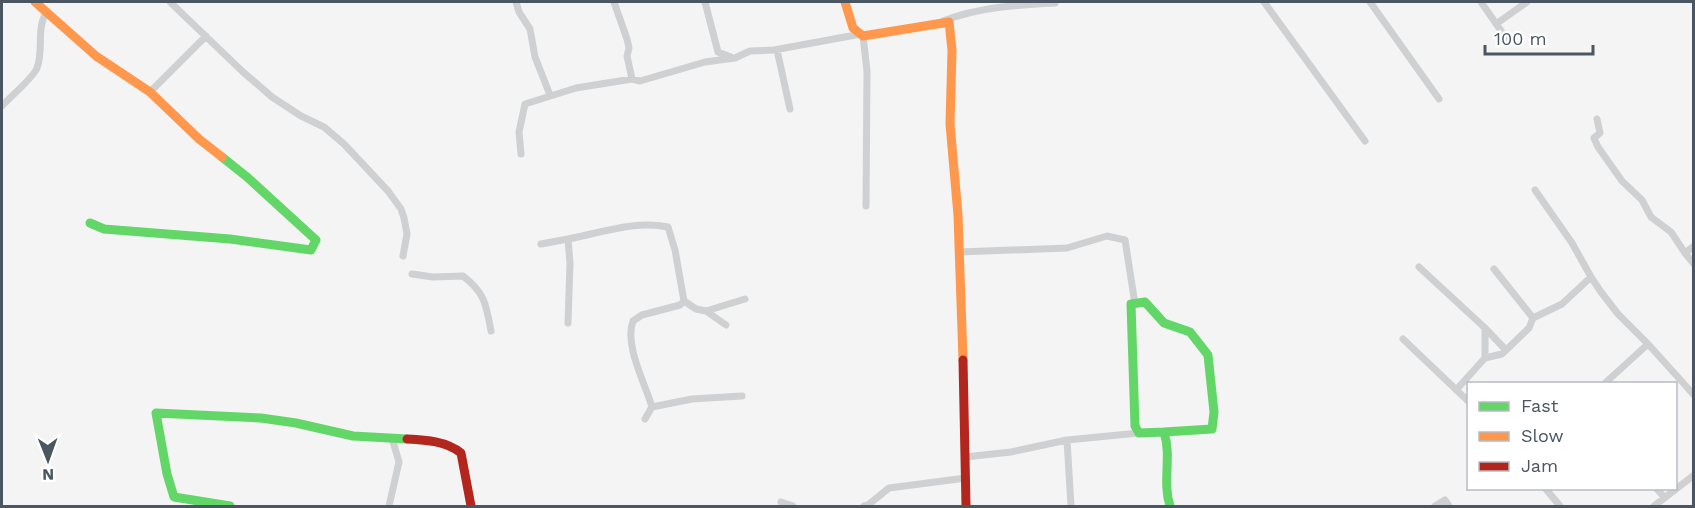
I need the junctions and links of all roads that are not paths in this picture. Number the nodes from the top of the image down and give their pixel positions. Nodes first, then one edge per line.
1 (35, 2) edge
2 (170, 2) edge
3 (516, 2) edge
4 (614, 2) edge
5 (705, 2) edge
6 (845, 2) edge
7 (1264, 2) edge
8 (1370, 2) edge
9 (1481, 2) edge
10 (1527, 2) edge
11 (1055, 3) dead end
12 (46, 13) junction
13 (942, 21) junction
14 (1496, 24) junction
15 (862, 35) junction
16 (206, 36) junction
17 (1506, 38) dead end
18 (777, 50) junction
19 (735, 58) junction
20 (633, 79) junction
21 (150, 92) junction
22 (550, 95) junction
23 (1439, 99) dead end
24 (2, 106) edge
25 (790, 109) dead end
26 (1597, 119) dead end
27 (1365, 141) dead end
28 (521, 154) dead end
29 (1535, 190) dead end
30 (866, 206) dead end
31 (90, 223) dead end
32 (568, 239) junction
33 (541, 244) dead end
34 (1694, 246) edge
35 (959, 252) junction
36 (1685, 253) junction
37 (403, 256) dead end
38 (1694, 264) edge
39 (1419, 267) dead end
40 (1494, 269) dead end
41 (412, 274) dead end
42 (1591, 277) junction
43 (745, 299) dead end
44 (684, 301) junction
45 (1135, 304) junction
46 (706, 311) junction
47 (1533, 318) junction
48 (568, 323) dead end
49 (726, 325) dead end
50 (1485, 328) junction
51 (491, 331) dead end
52 (1403, 339) dead end
53 (1648, 344) junction
54 (1506, 350) junction
55 (1485, 358) junction
56 (1606, 382) edge
57 (1456, 390) junction
58 (1694, 395) edge
59 (742, 396) dead end
60 (1467, 401) edge
61 (652, 407) junction
62 (645, 419) dead end
63 (1164, 432) junction
64 (1139, 433) junction
65 (392, 438) junction
66 (1067, 440) junction
67 (966, 457) junction
68 (1694, 475) edge
69 (966, 478) junction
70 (1677, 488) edge
71 (1546, 490) edge
72 (1657, 490) edge
73 (1675, 490) edge
74 (1665, 498) junction
75 (782, 502) dead end
76 (230, 507) edge
77 (389, 507) edge
78 (470, 507) edge
79 (793, 507) edge
80 (864, 507) edge
81 (966, 507) edge
82 (1071, 507) edge
83 (1170, 507) edge
84 (1435, 507) edge
85 (1449, 507) edge
86 (1560, 507) edge
87 (1654, 507) edge

1 - 12 street
2 - 16 street
3 - 22 street
4 - 20 street
5 - 19 street
6 - 15 street
7 - 27 street
8 - 23 street
9 - 14 street
10 - 14 street
11 - 13 street
12 - 21 street
12 - 24 street
13 - 15 street
13 - 35 street
14 - 17 street
15 - 18 street
15 - 30 street
16 - 21 street
16 - 37 street
18 - 19 street
18 - 25 street
19 - 20 street
20 - 22 street
21 - 31 street
22 - 28 street
26 - 36 street
29 - 42 street
32 - 33 street
32 - 44 street
32 - 48 street
34 - 36 street
35 - 45 street
35 - 67 street
36 - 38 street
39 - 50 street
40 - 47 street
41 - 51 street
42 - 47 street
42 - 53 street
43 - 46 street
44 - 46 street
44 - 61 street
45 - 63 street
45 - 64 street
46 - 49 street
47 - 54 street
50 - 54 street
50 - 55 street
52 - 57 street
53 - 56 street
53 - 58 street
54 - 55 street
55 - 57 street
57 - 60 street
59 - 61 street
61 - 62 street
63 - 64 street
63 - 83 street
64 - 66 street
65 - 76 street
65 - 77 street
65 - 78 street
66 - 67 street
66 - 82 street
67 - 69 street
68 - 70 street
69 - 80 street
69 - 81 street
71 - 86 street
72 - 74 street
73 - 74 street
74 - 87 street
75 - 79 street
84 - 85 street

